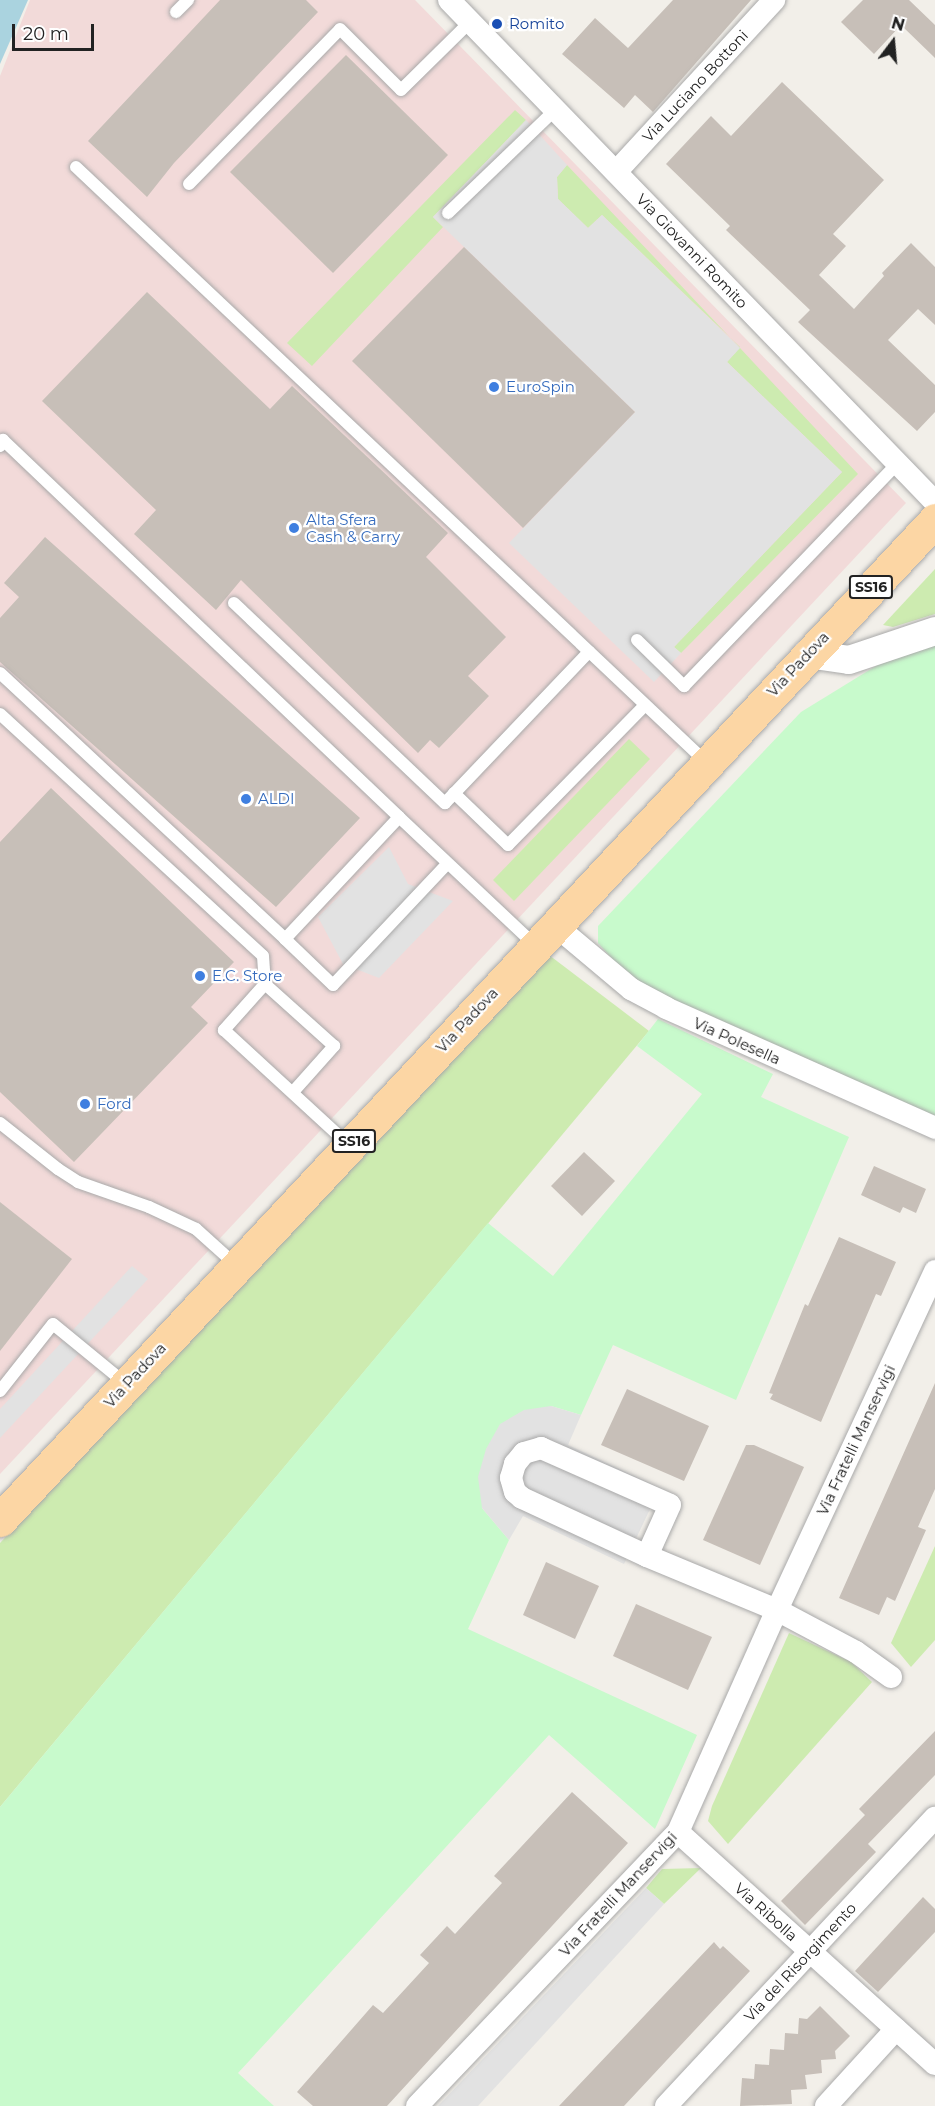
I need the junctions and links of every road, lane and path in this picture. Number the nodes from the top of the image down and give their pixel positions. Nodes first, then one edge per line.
1 (188, 0) edge
2 (449, 0) edge
3 (774, 0) edge
4 (176, 12) dead end
5 (470, 22) junction
6 (555, 110) junction
7 (76, 167) dead end
8 (616, 172) junction
9 (189, 184) dead end
10 (448, 213) dead end
11 (0, 446) edge
12 (897, 463) junction
13 (935, 502) edge
14 (935, 520) edge
15 (234, 603) dead end
16 (935, 631) edge
17 (637, 640) dead end
18 (589, 652) junction
19 (807, 654) junction
20 (0, 673) edge
21 (645, 705) junction
22 (0, 714) edge
23 (706, 762) junction
24 (454, 793) junction
25 (399, 817) junction
26 (447, 864) junction
27 (546, 936) junction
28 (285, 939) junction
29 (265, 984) junction
30 (293, 1092) junction
31 (0, 1123) edge
32 (935, 1128) edge
33 (350, 1146) junction
34 (237, 1266) junction
35 (935, 1271) edge
36 (122, 1389) junction
37 (0, 1391) edge
38 (0, 1520) edge
39 (647, 1556) junction
40 (777, 1610) junction
41 (891, 1677) dead end
42 (935, 1818) edge
43 (678, 1832) junction
44 (810, 1952) junction
45 (896, 2029) junction
46 (935, 2064) edge
47 (417, 2106) edge
48 (666, 2106) edge
49 (826, 2106) edge

1 - 4 lane
2 - 5 street, Via Giovanni Romito
3 - 8 street, Via Luciano Bottoni
5 - 6 street, Via Giovanni Romito
5 - 9 lane
6 - 8 street, Via Giovanni Romito
6 - 10 lane
7 - 18 lane
8 - 12 street, Via Giovanni Romito
11 - 25 lane
12 - 13 street, Via Giovanni Romito
12 - 17 lane
14 - 19 main road, Via Padova / SS16
15 - 24 lane
16 - 19 street
18 - 21 lane
18 - 24 lane
19 - 23 main road, Via Padova / SS16
20 - 28 lane
21 - 23 lane
21 - 24 lane
22 - 29 lane
23 - 27 main road, Via Padova / SS16
25 - 26 lane
25 - 28 lane
26 - 27 lane
26 - 28 lane
27 - 32 street, Via Polesella
27 - 33 main road, Via Padova / SS16
29 - 30 lane
29 - 30 lane
30 - 33 lane
31 - 34 lane
33 - 34 main road, Via Padova / SS16
34 - 36 main road, Via Padova / SS16
35 - 40 street, Via Fratelli Manservigi
36 - 37 lane
36 - 38 main road, Via Padova / SS16
39 - 39 street
39 - 40 street
40 - 41 street
40 - 43 street, Via Fratelli Manservigi
42 - 44 street, Via del Risorgimento
43 - 44 street, Via Ribolla
43 - 47 street, Via Fratelli Manservigi
44 - 45 street, Via Ribolla
44 - 48 street, Via del Risorgimento
45 - 46 street, Via Ribolla
45 - 49 street

